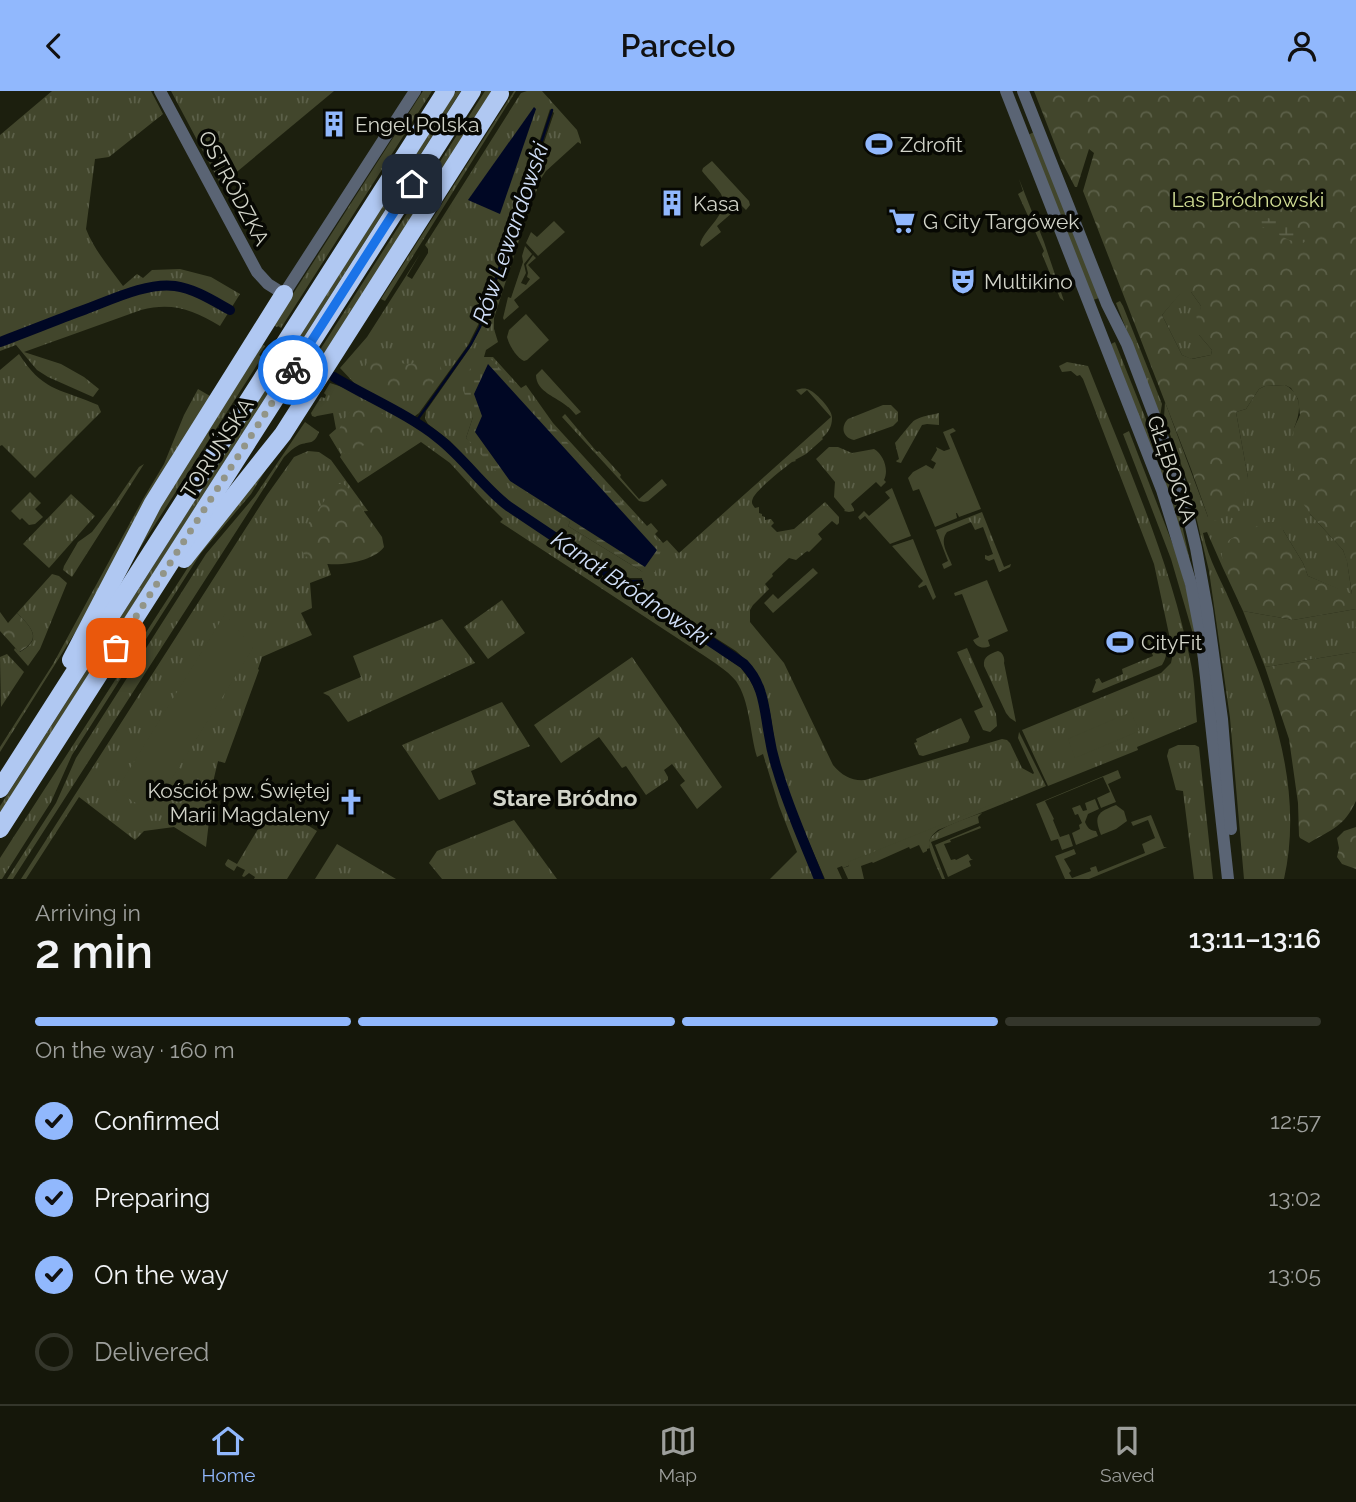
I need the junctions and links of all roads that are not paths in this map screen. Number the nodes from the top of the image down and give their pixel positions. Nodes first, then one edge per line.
1 (160, 91) edge
2 (415, 91) edge
3 (446, 91) edge
4 (471, 91) edge
5 (1006, 91) edge
6 (1023, 91) edge
7 (501, 93) edge
8 (285, 294) junction
9 (116, 648) junction
10 (18, 761) junction
11 (0, 789) edge
12 (0, 829) edge
13 (1228, 879) edge
14 (1236, 879) edge

1 - 8 street, OSTRÓDZKA
2 - 8 street
3 - 10 highway, TORUŃSKA
4 - 9 highway, TORUŃSKA
5 - 13 street, GŁĘBOCKA
6 - 14 street, GŁĘBOCKA
7 - 9 highway
8 - 10 highway
9 - 12 highway, TORUŃSKA
10 - 11 highway, TORUŃSKA

